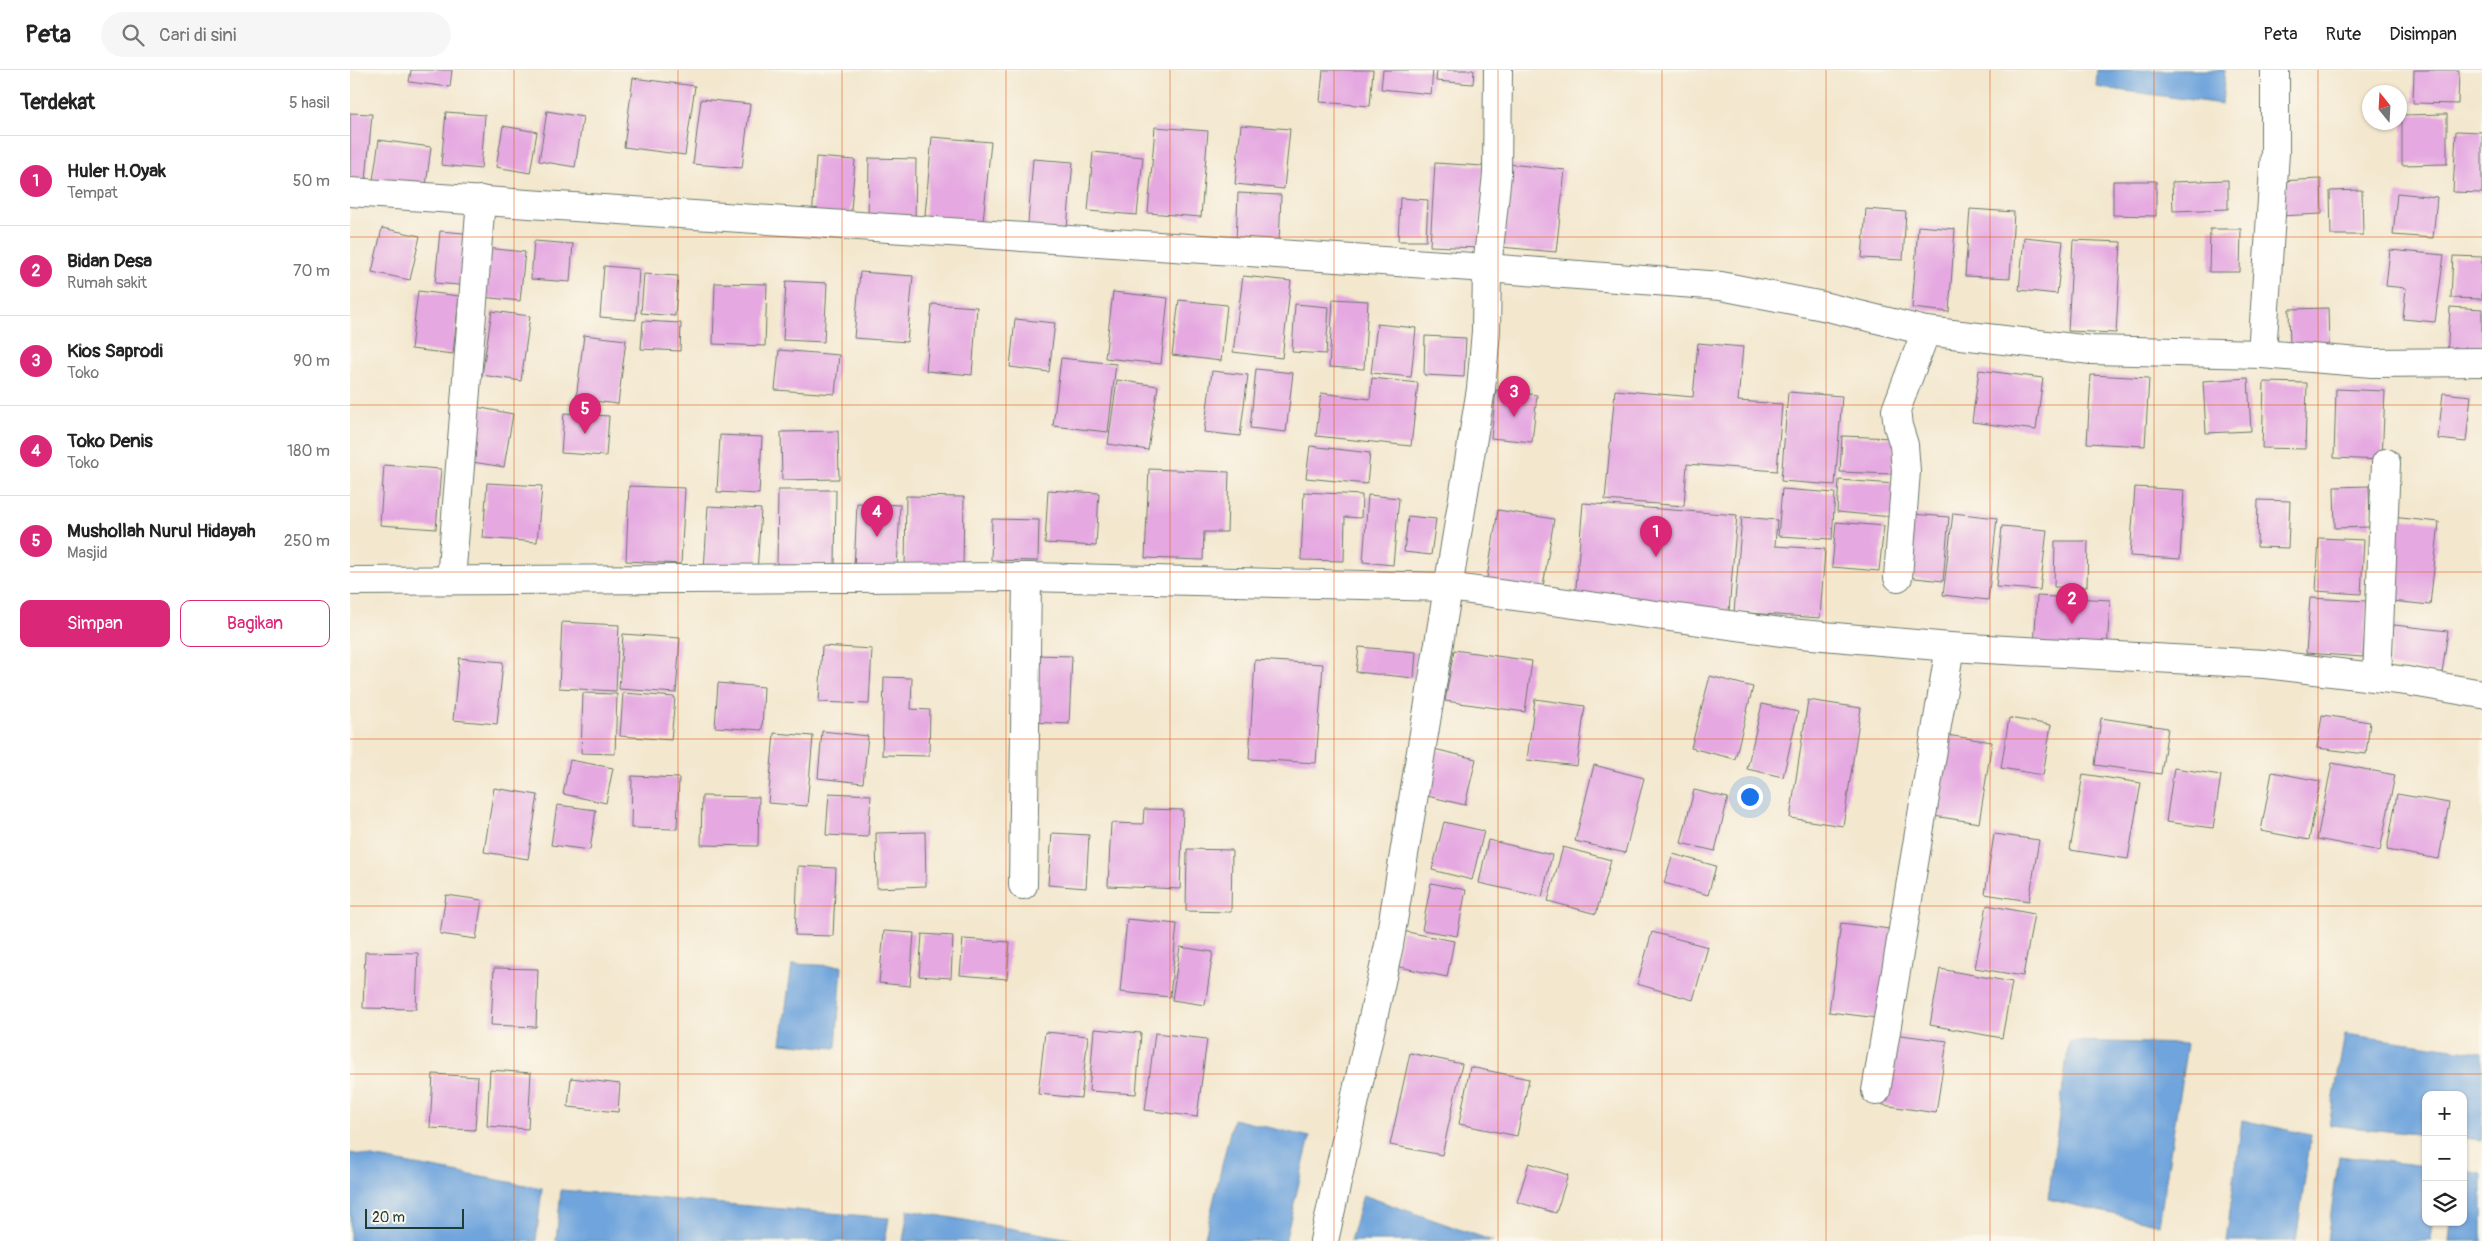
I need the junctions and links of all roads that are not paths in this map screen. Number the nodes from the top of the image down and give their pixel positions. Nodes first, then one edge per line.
1 (1498, 70) edge
2 (2275, 70) edge
3 (350, 192) edge
4 (481, 200) junction
5 (1487, 268) junction
6 (1926, 332) junction
7 (2262, 354) junction
8 (2482, 362) edge
9 (2386, 463) dead end
10 (1027, 577) junction
11 (1898, 578) dead end
12 (451, 580) junction
13 (350, 581) edge
14 (1448, 587) junction
15 (1950, 647) junction
16 (2377, 677) junction
17 (2482, 694) edge
18 (1022, 886) dead end
19 (1876, 1091) dead end
20 (1324, 1241) edge

1 - 5 street
2 - 7 street
3 - 4 street
4 - 5 street
4 - 12 street
5 - 6 street
5 - 14 street
6 - 7 street
6 - 11 street
7 - 8 street
9 - 16 street
10 - 12 street
10 - 14 street
10 - 18 street
12 - 13 street
14 - 15 street
14 - 20 street
15 - 16 street
15 - 19 street
16 - 17 street

